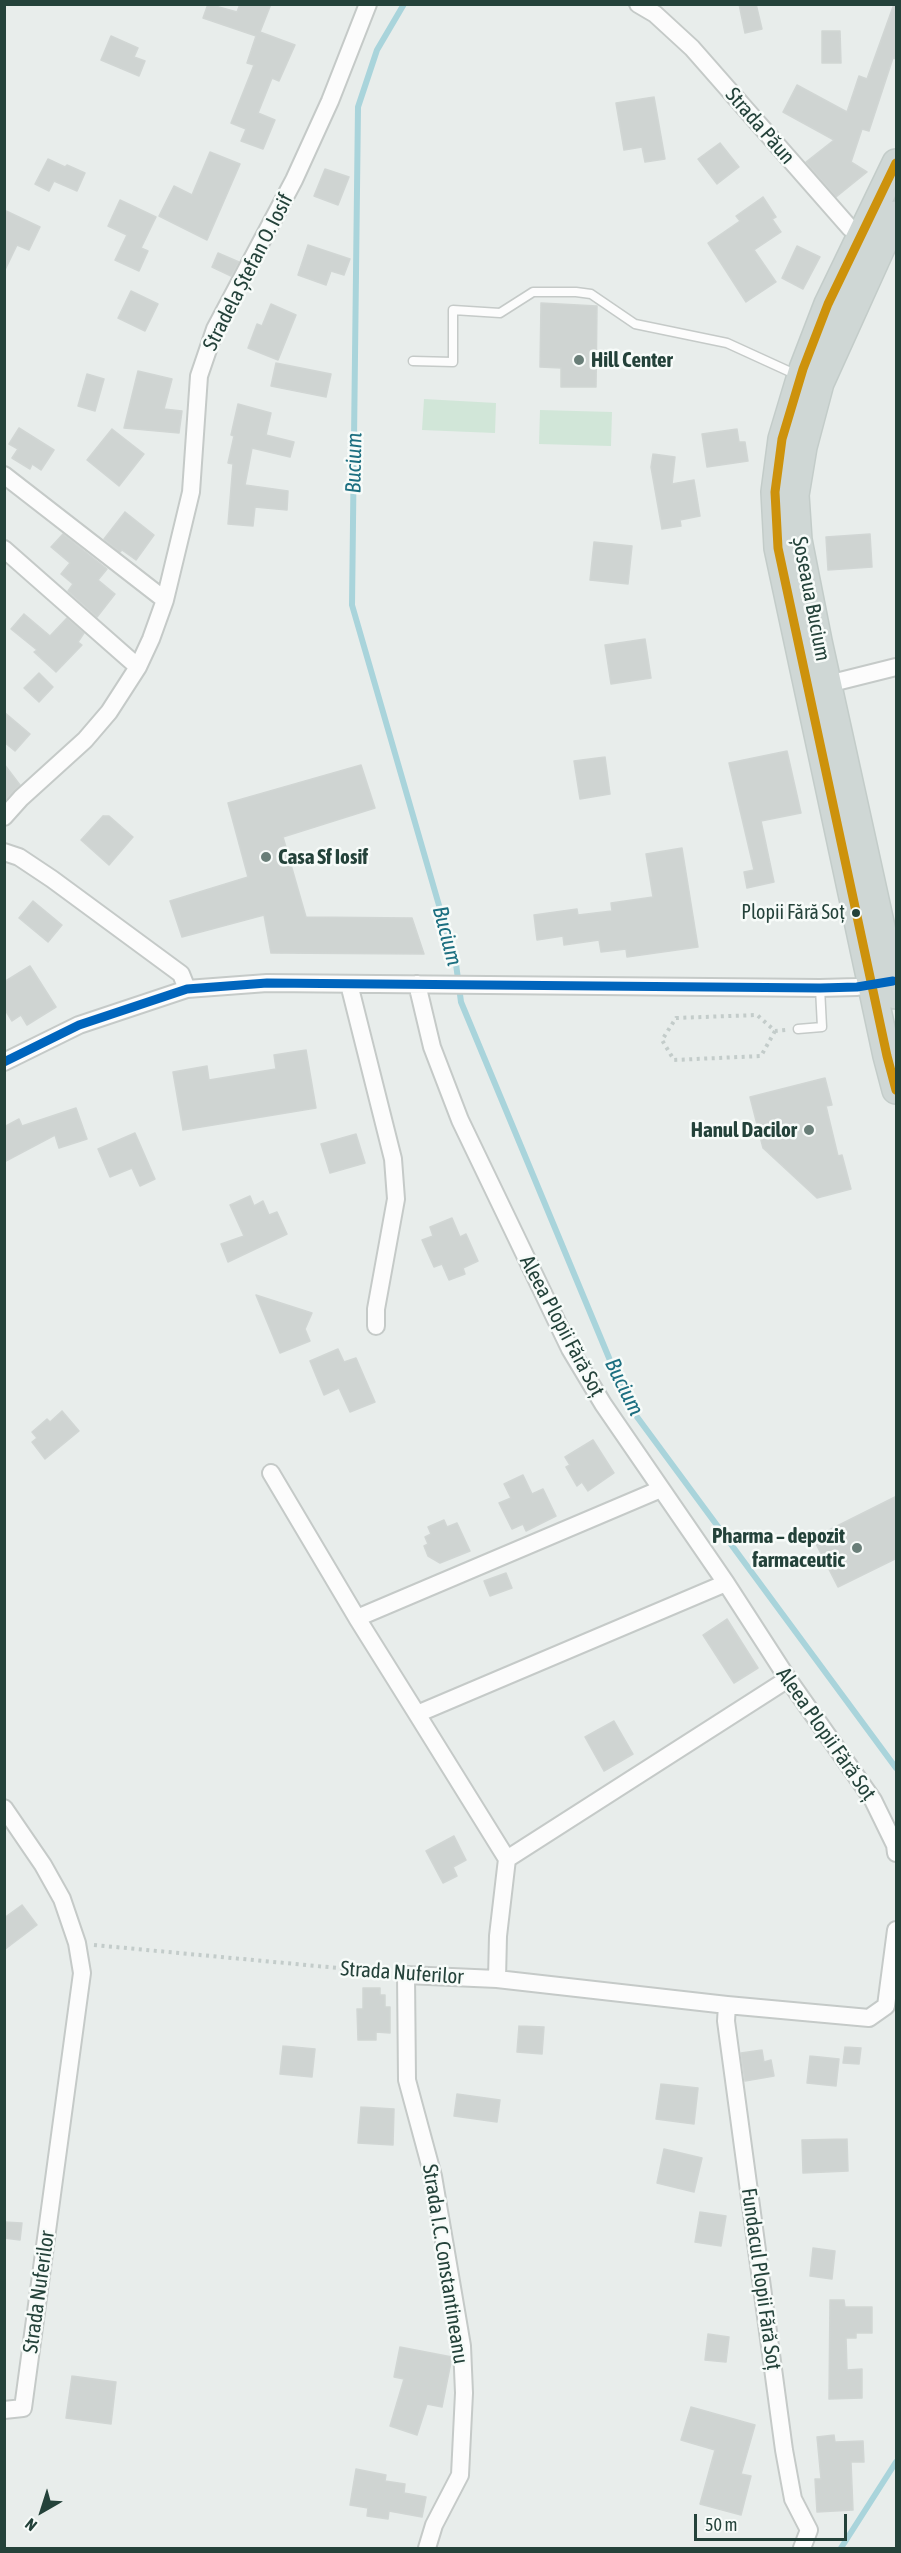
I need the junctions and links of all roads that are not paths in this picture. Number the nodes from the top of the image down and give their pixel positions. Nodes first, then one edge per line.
1 (368, 4) edge
2 (638, 4) edge
3 (897, 163) edge
4 (897, 215) edge
5 (874, 238) junction
6 (413, 361) dead end
7 (810, 380) junction
8 (4, 475) edge
9 (4, 549) edge
10 (165, 600) junction
11 (138, 667) junction
12 (897, 667) edge
13 (817, 686) junction
14 (4, 817) edge
15 (4, 852) edge
16 (349, 984) junction
17 (417, 984) junction
18 (887, 987) edge
19 (820, 988) junction
20 (187, 989) junction
21 (798, 1029) dead end
22 (4, 1062) edge
23 (897, 1090) edge
24 (376, 1326) dead end
25 (271, 1473) dead end
26 (661, 1489) junction
27 (726, 1583) junction
28 (357, 1618) junction
29 (788, 1679) junction
30 (417, 1714) junction
31 (4, 1808) edge
32 (897, 1853) edge
33 (507, 1859) junction
34 (897, 1930) edge
35 (406, 1975) joint
36 (497, 1979) junction
37 (727, 2005) junction
38 (4, 2410) edge
39 (427, 2548) edge
40 (802, 2548) edge

1 - 10 street, Stradela Ștefan O. Iosif
2 - 5 street, Strada Păun
3 - 5 main road, Șoseaua Bucium
4 - 5 main road, Șoseaua Bucium
5 - 7 main road, Șoseaua Bucium
6 - 7 lane
7 - 13 main road, Șoseaua Bucium
8 - 10 street
9 - 11 street
10 - 11 street, Stradela Ștefan O. Iosif
11 - 14 street, Stradela Ștefan O. Iosif
12 - 13 street
13 - 18 main road, Șoseaua Bucium
15 - 20 street
16 - 17 street
16 - 20 street
16 - 24 street
17 - 19 street
17 - 26 street, Aleea Plopii Fără Soț
18 - 19 street
18 - 23 main road, Șoseaua Bucium
19 - 21 lane
20 - 22 street
25 - 28 street
26 - 27 street, Aleea Plopii Fără Soț
26 - 28 street
27 - 29 street, Aleea Plopii Fără Soț
27 - 30 street
28 - 30 street
29 - 32 street, Aleea Plopii Fără Soț
29 - 33 street
30 - 33 street
31 - 38 street, Strada Nuferilor
33 - 36 street
34 - 37 street, Strada Nuferilor
35 - 36 street, Strada Nuferilor
35 - 39 street, Strada I.C. Constantineanu
36 - 37 street, Strada Nuferilor
37 - 40 street, Fundacul Plopii Fără Soț

